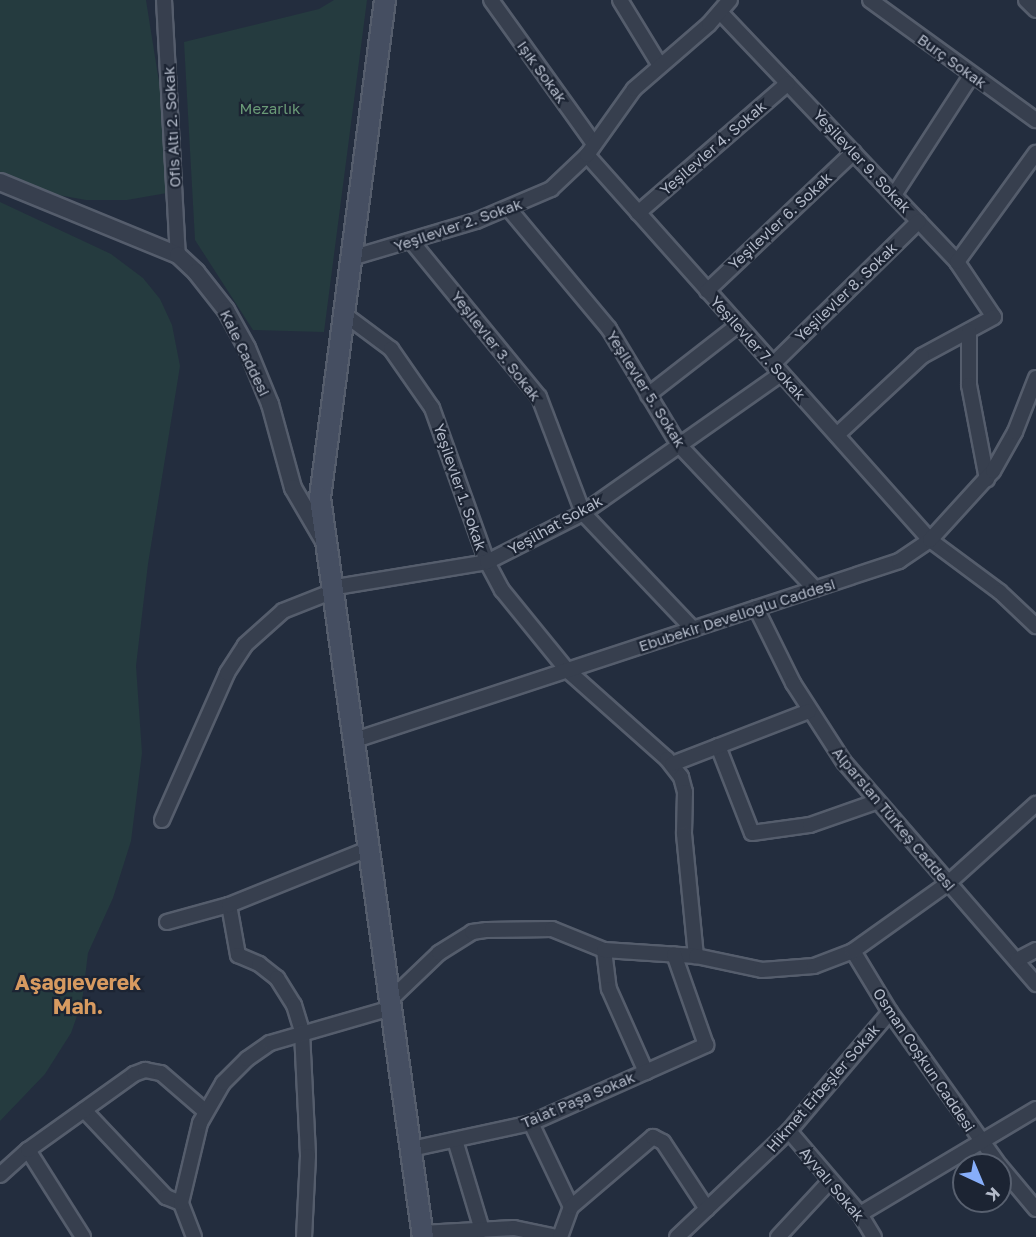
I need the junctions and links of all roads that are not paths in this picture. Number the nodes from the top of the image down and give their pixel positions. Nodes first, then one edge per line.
1 (164, 0) edge
2 (385, 0) edge
3 (491, 0) edge
4 (620, 0) edge
5 (730, 0) edge
6 (870, 0) edge
7 (1026, 0) edge
8 (1036, 10) edge
9 (720, 12) junction
10 (659, 64) junction
11 (971, 76) junction
12 (788, 83) junction
13 (1036, 120) edge
14 (590, 150) junction
15 (854, 152) junction
16 (1036, 153) edge
17 (0, 182) edge
18 (894, 195) junction
19 (509, 209) junction
20 (638, 213) junction
21 (919, 221) junction
22 (412, 242) junction
23 (178, 255) junction
24 (351, 258) junction
25 (957, 262) junction
26 (707, 291) junction
27 (344, 314) junction
28 (738, 325) junction
29 (969, 331) junction
30 (777, 369) junction
31 (1035, 384) edge
32 (648, 394) junction
33 (837, 435) junction
34 (680, 445) junction
35 (987, 479) junction
36 (584, 513) junction
37 (324, 540) junction
38 (930, 540) junction
39 (487, 562) junction
40 (815, 589) junction
41 (330, 590) junction
42 (756, 608) junction
43 (1036, 626) edge
44 (693, 629) junction
45 (567, 670) junction
46 (809, 711) junction
47 (352, 741) junction
48 (718, 746) junction
49 (672, 764) junction
50 (876, 802) junction
51 (1036, 804) edge
52 (162, 820) dead end
53 (368, 849) junction
54 (947, 884) junction
55 (229, 905) junction
56 (167, 922) dead end
57 (604, 950) junction
58 (1036, 950) edge
59 (853, 951) junction
60 (674, 954) junction
61 (696, 956) junction
62 (1017, 960) junction
63 (1036, 984) edge
64 (391, 1004) junction
65 (890, 1012) junction
66 (303, 1032) junction
67 (646, 1072) junction
68 (1036, 1109) edge
69 (84, 1110) junction
70 (205, 1111) junction
71 (531, 1123) junction
72 (789, 1131) junction
73 (455, 1140) junction
74 (980, 1141) junction
75 (411, 1149) junction
76 (28, 1150) junction
77 (990, 1153) edge
78 (0, 1175) edge
79 (1012, 1180) edge
80 (830, 1181) junction
81 (180, 1203) junction
82 (571, 1207) junction
83 (707, 1209) junction
84 (1036, 1209) edge
85 (860, 1214) junction
86 (482, 1230) junction
87 (422, 1235) edge
88 (82, 1237) edge
89 (192, 1237) edge
90 (304, 1237) edge
91 (559, 1237) edge
92 (677, 1237) edge
93 (778, 1237) edge
94 (874, 1237) edge

1 - 23 street, Ofis Altı 2. Sokak
2 - 24 main road
3 - 14 street, Işık Sokak
4 - 10 street
5 - 9 street, Yeşilevler 2. Sokak
6 - 11 street, Burç Sokak
7 - 8 street
9 - 10 street, Yeşilevler 2. Sokak
9 - 12 street, Yeşilevler 9. Sokak
10 - 14 street, Yeşilevler 2. Sokak
11 - 13 street, Burç Sokak
11 - 18 street
12 - 15 street, Yeşilevler 9. Sokak
12 - 20 street, Yeşilevler 4. Sokak
14 - 19 street, Yeşilevler 2. Sokak
14 - 20 street, Yeşilevler 7. Sokak
15 - 18 street, Yeşilevler 9. Sokak
15 - 26 street, Yeşilevler 6. Sokak
16 - 25 street
17 - 23 street, Kale Caddesi
18 - 21 street, Yeşilevler 9. Sokak
19 - 22 street, Yeşilevler 2. Sokak
19 - 32 street, Yeşilevler 5. Sokak
20 - 26 street, Yeşilevler 7. Sokak
21 - 25 street, Yeşilevler 9. Sokak
21 - 30 street, Yeşilevler 8. Sokak
22 - 24 street, Yeşilevler 2. Sokak
22 - 36 street, Yeşilevler 3. Sokak
23 - 37 street, Kale Caddesi
24 - 27 main road
25 - 29 street, Yeşilevler 9. Sokak
26 - 28 street, Yeşilevler 7. Sokak
27 - 37 main road
27 - 39 street, Yeşilevler 1. Sokak
28 - 30 street, Yeşilevler 7. Sokak
28 - 32 street
29 - 33 street
29 - 35 street
30 - 33 street, Yeşilevler 7. Sokak
30 - 34 street, Yeşilhat Sokak
31 - 35 street, Ebubekir Develioğlu Caddesi
32 - 34 street, Yeşilevler 5. Sokak
33 - 38 street, Yeşilevler 7. Sokak
34 - 36 street, Yeşilhat Sokak
34 - 40 street, Yeşilevler 5. Sokak
35 - 38 street, Ebubekir Develioğlu Caddesi
36 - 39 street, Yeşilhat Sokak
36 - 44 street, Yeşilevler 3. Sokak
37 - 41 main road
38 - 40 street, Ebubekir Develioğlu Caddesi
38 - 43 street, Yeşilevler 7. Sokak
39 - 41 street, Yeşilhat Sokak
39 - 45 street, Yeşilevler 1. Sokak
40 - 42 street, Ebubekir Develioğlu Caddesi
41 - 47 main road
41 - 52 street, Yeşilhat Sokak
42 - 44 street, Ebubekir Develioğlu Caddesi
42 - 46 street, Alparslan Türkeş Caddesi
44 - 45 street, Ebubekir Develioğlu Caddesi
45 - 47 street, Ebubekir Develioğlu Caddesi
45 - 49 street, Yeşilevler 1. Sokak
46 - 48 street
46 - 50 street, Alparslan Türkeş Caddesi
47 - 53 main road
48 - 49 street
48 - 50 street
49 - 61 street
50 - 54 street, Alparslan Türkeş Caddesi
51 - 54 street
53 - 55 street
53 - 64 main road
54 - 59 street
54 - 62 street, Alparslan Türkeş Caddesi
55 - 56 street
55 - 66 street
57 - 60 street
57 - 64 street
57 - 67 street
58 - 62 street
59 - 61 street
59 - 65 street, Osman Coşkun Caddesi
60 - 61 street
60 - 67 street, Talat Paşa Sokak
62 - 63 street, Alparslan Türkeş Caddesi
64 - 66 street
64 - 75 main road
65 - 72 street, Hikmet Erbeşler Sokak
65 - 74 street, Osman Coşkun Caddesi
66 - 70 street
66 - 90 street
67 - 71 street, Talat Paşa Sokak
68 - 74 street
69 - 70 street
69 - 76 street
69 - 81 street
70 - 81 street
71 - 73 street, Talat Paşa Sokak
71 - 82 street
72 - 80 street, Ayvalı Sokak
72 - 83 street, Hikmet Erbeşler Sokak
73 - 75 street, Talat Paşa Sokak
73 - 86 street
74 - 77 street, Osman Coşkun Caddesi
74 - 85 street
75 - 87 main road
76 - 78 street
76 - 88 street
79 - 84 street, Osman Coşkun Caddesi
80 - 85 street, Ayvalı Sokak
80 - 93 street
81 - 89 street
82 - 83 street
82 - 91 street
83 - 92 street, Hikmet Erbeşler Sokak
85 - 94 street, Ayvalı Sokak
86 - 87 street
86 - 91 street

